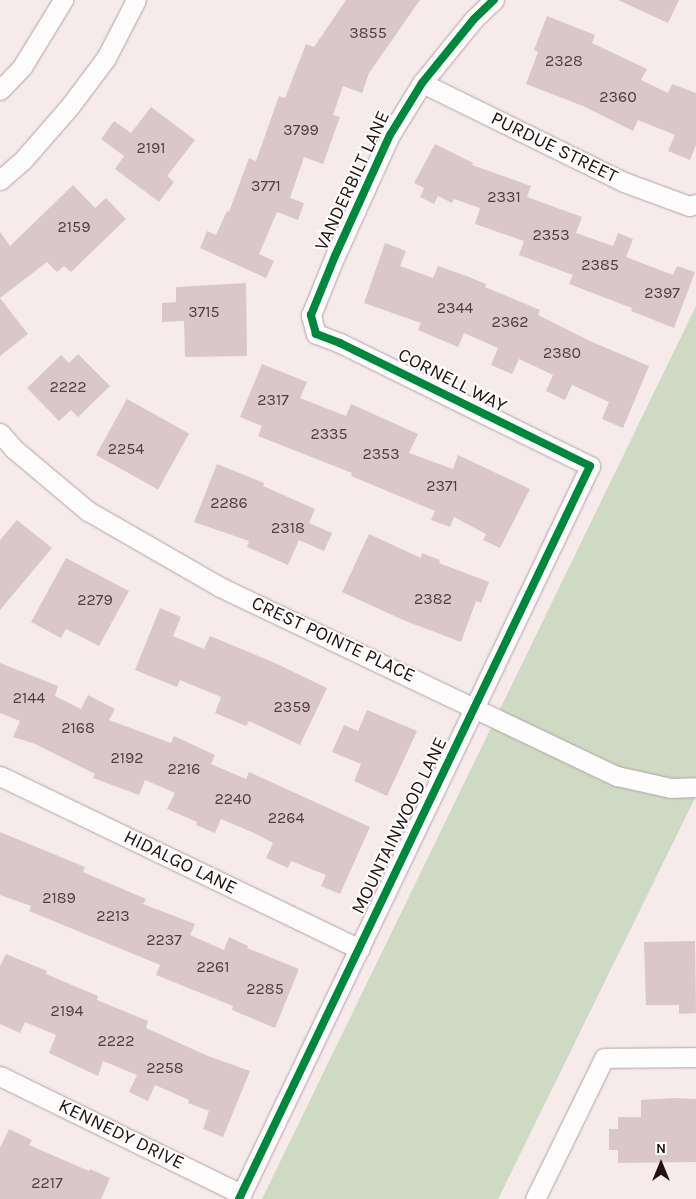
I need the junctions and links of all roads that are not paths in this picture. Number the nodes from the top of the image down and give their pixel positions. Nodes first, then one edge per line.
1 (64, 0) edge
2 (136, 0) edge
3 (494, 0) edge
4 (422, 83) junction
5 (0, 90) edge
6 (0, 180) edge
7 (692, 205) edge
8 (311, 315) joint
9 (0, 433) edge
10 (590, 466) joint
11 (475, 708) junction
12 (0, 776) edge
13 (696, 787) edge
14 (359, 949) junction
15 (696, 1058) edge
16 (0, 1076) edge
17 (240, 1197) edge
18 (536, 1199) edge

1 - 5 street
2 - 6 street
3 - 4 street, VANDERBILT LANE
4 - 7 street, PURDUE STREET
4 - 8 street, VANDERBILT LANE
8 - 10 street, CORNELL WAY
9 - 11 street, CREST POINTE PLACE
10 - 11 street, MOUNTAINWOOD LANE
11 - 13 street, CREST POINTE PLACE
11 - 14 street, MOUNTAINWOOD LANE
12 - 14 street, HIDALGO LANE
14 - 17 street, MOUNTAINWOOD LANE
15 - 18 street
16 - 17 street, KENNEDY DRIVE

